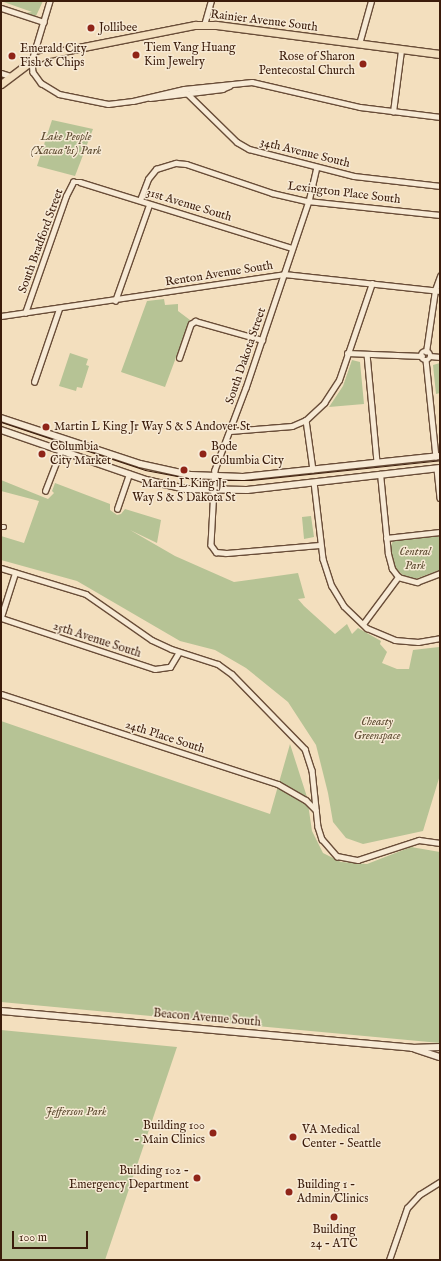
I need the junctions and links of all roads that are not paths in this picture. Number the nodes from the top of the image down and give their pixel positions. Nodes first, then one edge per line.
1 (50, 1) edge
2 (211, 1) edge
3 (371, 1) edge
4 (1, 8) edge
5 (44, 22) junction
6 (204, 25) junction
7 (359, 44) junction
8 (401, 50) junction
9 (440, 54) edge
10 (32, 61) junction
11 (1, 73) edge
12 (11, 76) junction
13 (1, 84) edge
14 (232, 84) junction
15 (187, 93) junction
16 (148, 98) junction
17 (393, 112) junction
18 (440, 117) edge
19 (317, 167) junction
20 (80, 182) joint
21 (440, 186) edge
22 (140, 200) junction
23 (309, 201) junction
24 (149, 205) junction
25 (440, 215) edge
26 (292, 248) junction
27 (284, 274) junction
28 (440, 276) edge
29 (372, 283) junction
30 (437, 290) edge
31 (115, 301) junction
32 (59, 309) junction
33 (25, 313) junction
34 (1, 316) edge
35 (262, 340) junction
36 (426, 352) junction
37 (348, 354) junction
38 (367, 354) junction
39 (422, 356) junction
40 (430, 356) junction
41 (440, 357) edge
42 (179, 358) dead end
43 (426, 360) junction
44 (34, 382) dead end
45 (1, 418) edge
46 (306, 420) junction
47 (1, 430) edge
48 (230, 431) junction
49 (61, 450) junction
50 (438, 456) edge
51 (377, 462) junction
52 (439, 469) edge
53 (313, 470) junction
54 (129, 474) junction
55 (380, 474) junction
56 (214, 477) junction
57 (314, 482) junction
58 (45, 491) dead end
59 (212, 491) junction
60 (440, 498) edge
61 (117, 509) dead end
62 (440, 532) edge
63 (386, 538) junction
64 (320, 545) junction
65 (1, 568) edge
66 (15, 573) junction
67 (440, 573) edge
68 (398, 577) junction
69 (3, 604) edge
70 (1, 618) edge
71 (363, 624) junction
72 (440, 638) edge
73 (179, 652) junction
74 (1, 694) edge
75 (316, 810) junction
76 (440, 843) edge
77 (1, 1011) edge
78 (440, 1047) edge
79 (412, 1048) junction
80 (440, 1057) edge
81 (440, 1182) edge
82 (389, 1260) edge

1 - 5 street
2 - 6 street
3 - 7 street
4 - 5 street
5 - 10 street
6 - 7 main road, Rainier Avenue South
6 - 10 main road, Rainier Avenue South
7 - 8 main road, Rainier Avenue South
8 - 9 main road, Rainier Avenue South
8 - 17 street
10 - 12 main road, Rainier Avenue South
10 - 16 street
11 - 12 street
12 - 13 main road, Rainier Avenue South
14 - 15 street
14 - 16 street
14 - 17 street
15 - 16 street
15 - 19 street, 34th Avenue South
17 - 18 street
19 - 21 street, 34th Avenue South
19 - 23 street, South Dakota Street
20 - 22 street, 31st Avenue South
20 - 33 street, South Bradford Street
22 - 23 street, Lexington Place South
22 - 24 street, 31st Avenue South
23 - 25 street, Lexington Place South
23 - 26 street, South Dakota Street
24 - 26 street, 31st Avenue South
24 - 31 street
26 - 27 street, South Dakota Street
27 - 29 street, Renton Avenue South
27 - 31 street, Renton Avenue South
27 - 35 street, South Dakota Street
28 - 30 street
29 - 30 street, Renton Avenue South
29 - 37 street
30 - 36 street
31 - 32 street, Renton Avenue South
32 - 33 street, Renton Avenue South
32 - 44 street
33 - 34 street, Renton Avenue South
35 - 42 street
35 - 48 street, South Dakota Street
36 - 39 street
36 - 40 street
37 - 38 street
37 - 46 street
38 - 39 street
38 - 51 street
39 - 43 street
40 - 41 street
40 - 43 street
43 - 50 street
45 - 56 main road
46 - 48 street
46 - 53 street
47 - 49 main road
48 - 56 street, South Dakota Street
49 - 54 main road
49 - 58 street
50 - 51 main road
51 - 53 main road
52 - 55 main road
52 - 60 street
53 - 56 main road
54 - 59 main road
54 - 61 street
55 - 57 main road
55 - 63 street
56 - 59 street, South Dakota Street
57 - 59 main road
57 - 64 street
59 - 64 street, South Dakota Street
62 - 63 street
63 - 68 street
64 - 71 street
65 - 66 street
66 - 69 street
66 - 73 street
67 - 68 street
68 - 71 street
69 - 70 street
70 - 73 street, 25th Avenue South
71 - 72 street
73 - 75 street
74 - 75 street, 24th Place South
75 - 76 street
77 - 79 main road, Beacon Avenue South
78 - 79 main road, Beacon Avenue South
79 - 80 main road, Beacon Avenue South
81 - 82 street

